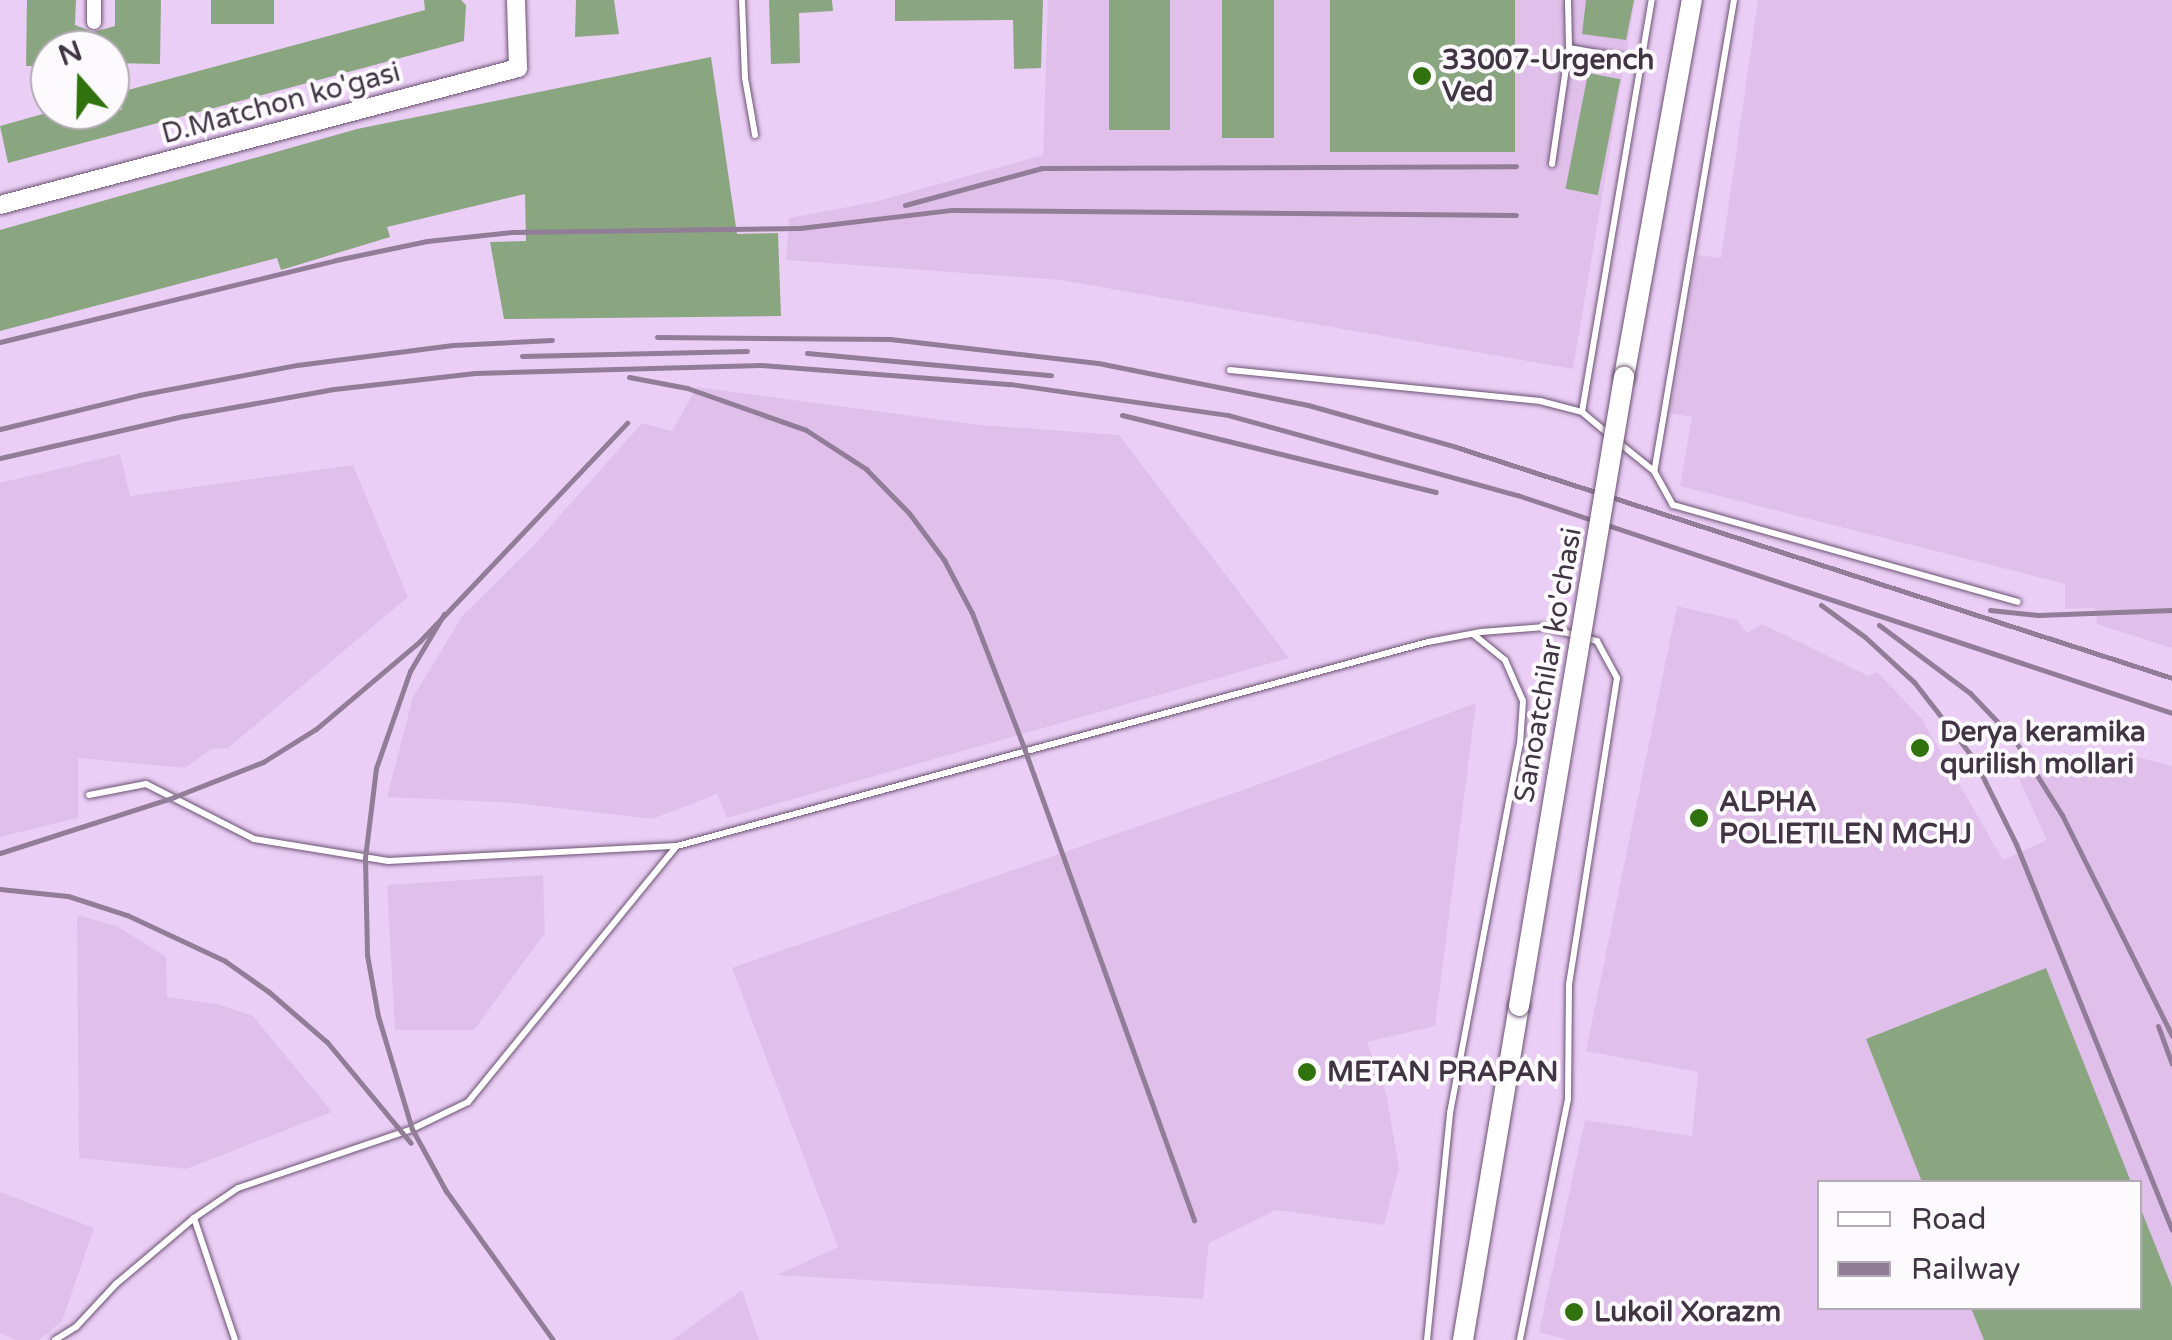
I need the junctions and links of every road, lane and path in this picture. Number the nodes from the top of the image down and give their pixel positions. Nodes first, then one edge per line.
1 (94, 0) edge
2 (516, 0) edge
3 (742, 0) edge
4 (1568, 0) edge
5 (1652, 0) edge
6 (1692, 0) edge
7 (1734, 0) edge
8 (94, 22) dead end
9 (1569, 48) junction
10 (1643, 62) junction
11 (754, 136) dead end
12 (1552, 164) dead end
13 (0, 205) edge
14 (1230, 370) dead end
15 (1582, 412) junction
16 (1654, 471) junction
17 (2018, 602) dead end
18 (1472, 634) junction
19 (89, 795) dead end
20 (677, 846) junction
21 (194, 1218) junction
22 (55, 1340) edge
23 (235, 1340) edge
24 (1428, 1340) edge
25 (1463, 1340) edge
26 (1520, 1340) edge

1 - 8 street
2 - 13 street, D.Matchon ko'gasi
3 - 11 lane
4 - 9 lane
5 - 10 lane
6 - 25 main road, Sanoatchilar ko'chasi, bridge
7 - 16 lane
9 - 10 lane
9 - 12 lane
10 - 15 lane
14 - 15 lane
15 - 16 lane
16 - 17 lane
18 - 20 lane
18 - 24 lane
18 - 26 lane
19 - 20 lane
20 - 21 lane
21 - 22 lane
21 - 23 lane

